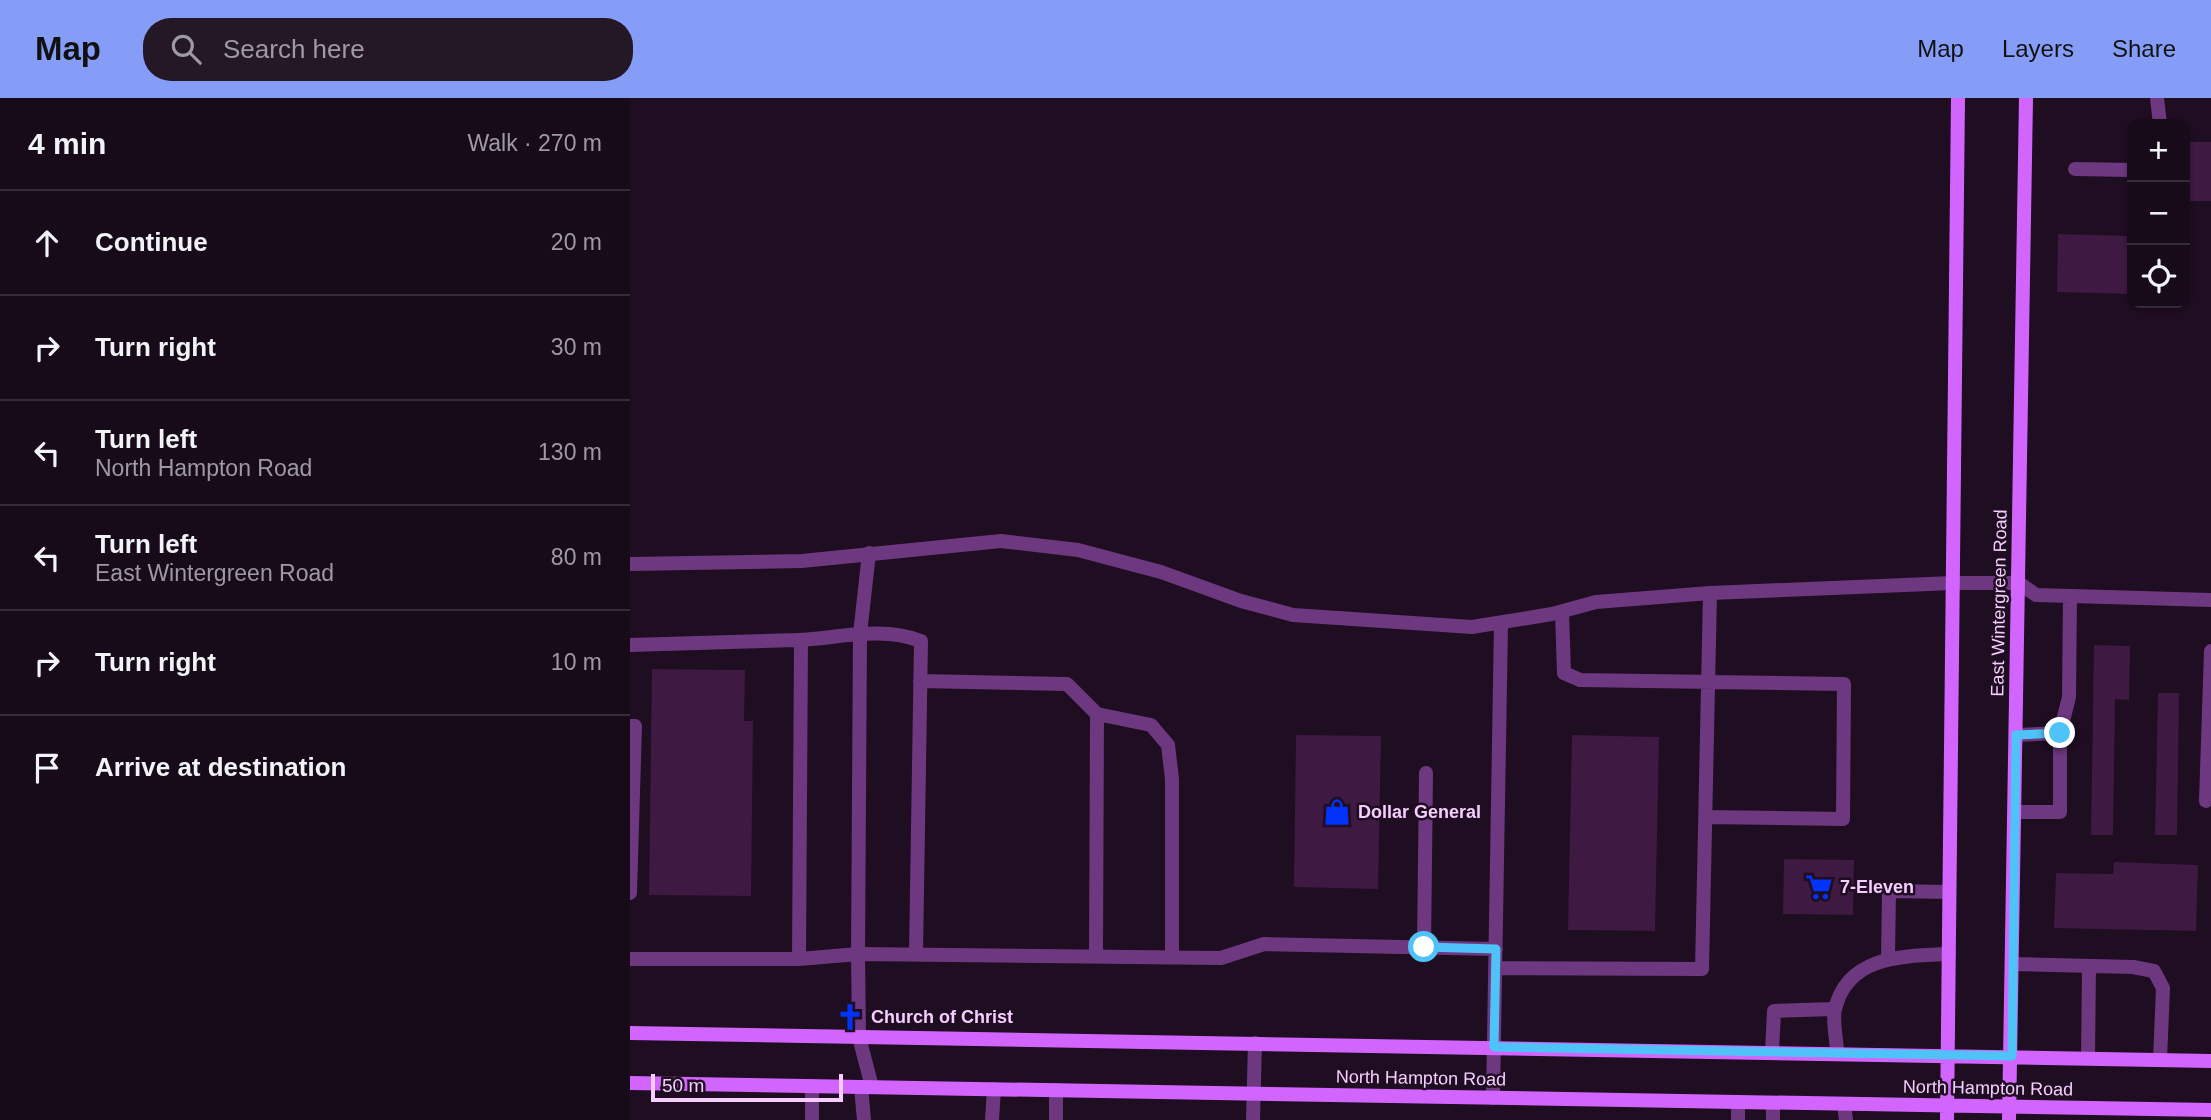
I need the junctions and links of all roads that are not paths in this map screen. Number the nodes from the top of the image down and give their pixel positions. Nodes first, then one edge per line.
1 (1958, 98) edge
2 (2026, 98) edge
3 (2157, 98) edge
4 (2159, 119) edge
5 (2075, 169) dead end
6 (2127, 170) edge
7 (869, 553) junction
8 (630, 564) edge
9 (1953, 583) junction
10 (2019, 583) junction
11 (1710, 593) junction
12 (2070, 596) junction
13 (2211, 600) edge
14 (1562, 611) junction
15 (1501, 624) junction
16 (859, 634) junction
17 (802, 640) junction
18 (630, 645) edge
19 (2211, 651) edge
20 (920, 681) junction
21 (1708, 681) junction
22 (1097, 714) junction
23 (630, 726) edge
24 (2060, 733) junction
25 (2016, 735) junction
26 (1426, 773) dead end
27 (2206, 801) dead end
28 (2015, 812) junction
29 (1706, 817) junction
30 (1949, 892) junction
31 (630, 893) edge
32 (1424, 947) junction
33 (1496, 949) junction
34 (858, 954) junction
35 (916, 954) junction
36 (1949, 954) junction
37 (1096, 956) junction
38 (1172, 957) junction
39 (1888, 957) junction
40 (799, 959) junction
41 (630, 960) edge
42 (2013, 964) junction
43 (2090, 966) junction
44 (1495, 968) junction
45 (1835, 1009) junction
46 (630, 1033) edge
47 (859, 1037) junction
48 (1255, 1043) junction
49 (1494, 1047) junction
50 (1772, 1052) junction
51 (1837, 1053) junction
52 (1947, 1055) junction
53 (2012, 1056) junction
54 (2088, 1058) junction
55 (2160, 1060) junction
56 (2211, 1061) edge
57 (630, 1083) edge
58 (812, 1086) junction
59 (866, 1087) junction
60 (994, 1089) junction
61 (1056, 1090) junction
62 (1253, 1094) junction
63 (1493, 1098) junction
64 (1738, 1102) junction
65 (1773, 1104) junction
66 (2211, 1110) edge
67 (1845, 1113) edge
68 (1947, 1113) edge
69 (2009, 1114) edge
70 (2162, 1115) edge
71 (812, 1120) edge
72 (863, 1120) edge
73 (992, 1120) edge
74 (1056, 1120) edge
75 (1253, 1120) edge
76 (1738, 1120) edge
77 (1773, 1120) edge

1 - 9 main road
2 - 10 main road, East Wintergreen Road
3 - 4 street
5 - 6 street
7 - 8 street
7 - 15 street
7 - 16 street
9 - 10 street
9 - 11 street
9 - 30 main road
10 - 12 street
10 - 25 main road, East Wintergreen Road
11 - 14 street
11 - 21 street
12 - 13 street
12 - 24 street
14 - 15 street
14 - 21 street
15 - 33 street
16 - 17 street
16 - 20 street
16 - 34 street
17 - 18 street
17 - 40 street
19 - 27 street
20 - 22 street
20 - 35 street
21 - 29 street
21 - 29 street
22 - 37 street
22 - 38 street
23 - 31 street
24 - 25 street
24 - 28 street
25 - 28 main road, East Wintergreen Road
26 - 32 street
28 - 42 main road, East Wintergreen Road
29 - 44 street
30 - 36 main road
30 - 39 street
32 - 33 street
32 - 38 street
33 - 44 street
34 - 35 street
34 - 40 street
34 - 47 street
35 - 37 street
36 - 39 street
36 - 52 main road
37 - 38 street
39 - 45 street
40 - 41 street
42 - 43 street
42 - 53 main road, East Wintergreen Road
43 - 54 street
43 - 55 street
44 - 49 street
45 - 50 street
45 - 51 street
46 - 47 main road, North Hampton Road
47 - 48 main road, North Hampton Road
47 - 59 street
48 - 49 main road, North Hampton Road
48 - 62 street
49 - 50 main road, North Hampton Road
49 - 63 street
50 - 51 main road, North Hampton Road
51 - 52 main road, North Hampton Road
52 - 53 main road, North Hampton Road
52 - 68 main road
53 - 54 main road, North Hampton Road
53 - 69 main road, East Wintergreen Road
54 - 55 main road, North Hampton Road
55 - 56 main road, North Hampton Road
57 - 58 main road, North Hampton Road
58 - 59 main road, North Hampton Road
58 - 71 street
59 - 60 main road, North Hampton Road
59 - 72 street
60 - 61 main road, North Hampton Road
60 - 73 street
61 - 62 main road, North Hampton Road
61 - 74 street
62 - 63 main road, North Hampton Road
62 - 75 street
63 - 64 main road, North Hampton Road
64 - 65 main road, North Hampton Road
64 - 76 street
65 - 67 main road, North Hampton Road
65 - 77 street
66 - 70 main road, North Hampton Road
67 - 68 main road, North Hampton Road
68 - 69 main road, North Hampton Road
69 - 70 main road, North Hampton Road

